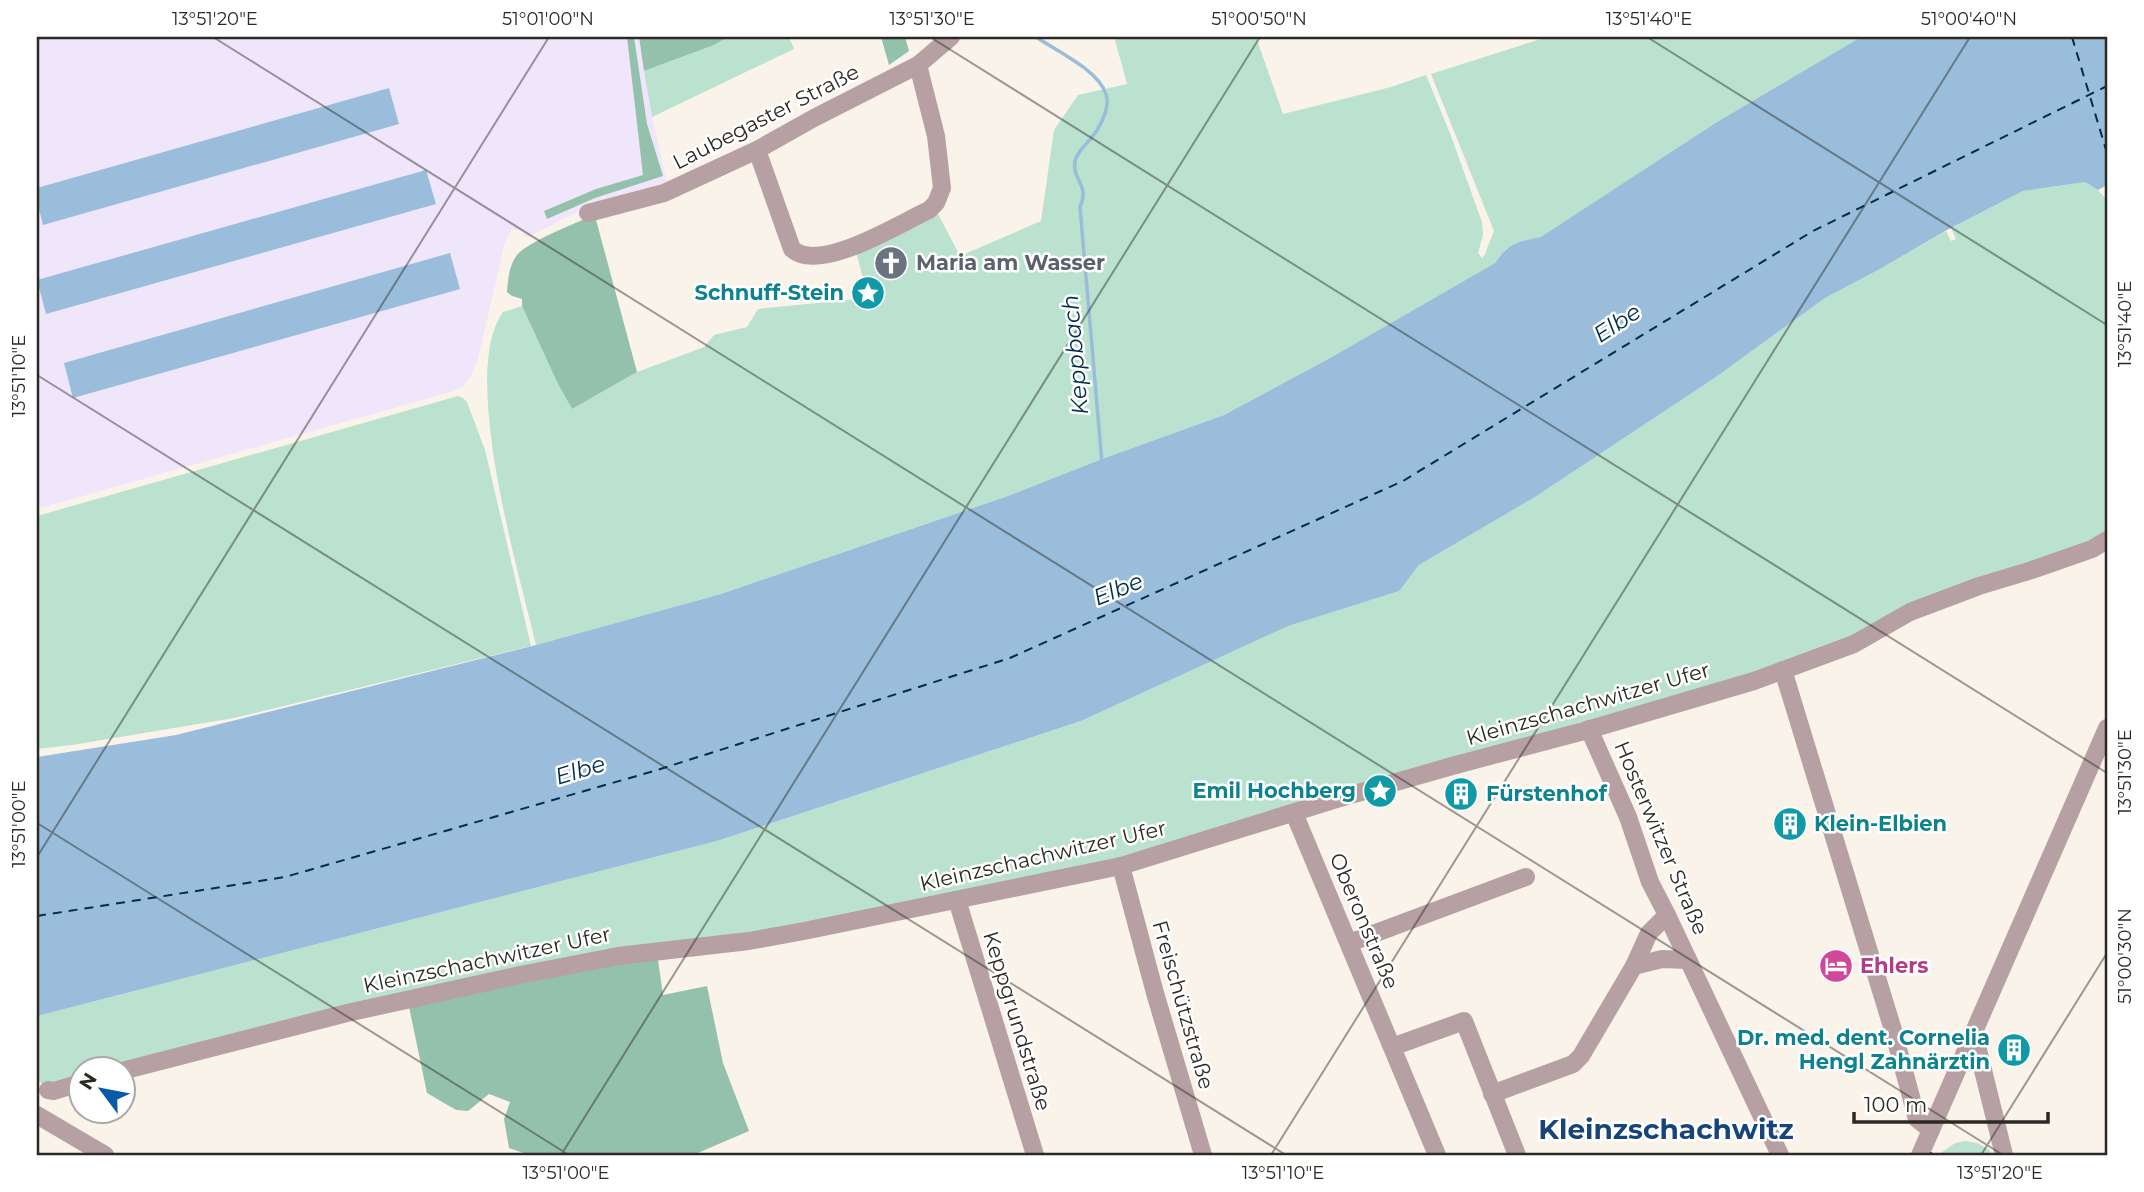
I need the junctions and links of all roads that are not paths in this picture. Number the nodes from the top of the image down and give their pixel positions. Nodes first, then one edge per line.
1 (951, 37) edge
2 (918, 65) junction
3 (757, 150) junction
4 (588, 213) dead end
5 (2107, 540) edge
6 (1783, 670) junction
7 (2107, 728) edge
8 (1589, 729) junction
9 (1294, 813) junction
10 (1121, 866) junction
11 (1526, 877) dead end
12 (957, 900) junction
13 (1667, 915) junction
14 (1349, 943) junction
15 (1688, 960) junction
16 (1634, 966) junction
17 (1975, 1038) junction
18 (1392, 1047) junction
19 (136, 1067) edge
20 (66, 1087) edge
21 (48, 1090) dead end
22 (1492, 1094) junction
23 (38, 1115) edge
24 (1931, 1130) junction
25 (2002, 1147) edge
26 (105, 1155) edge
27 (1035, 1155) edge
28 (1203, 1155) edge
29 (1437, 1155) edge
30 (1517, 1155) edge
31 (1780, 1155) edge
32 (1920, 1155) edge

1 - 2 street, Laubegaster Straße
2 - 3 street, Laubegaster Straße
2 - 3 street
3 - 4 street, Laubegaster Straße
5 - 6 street, Kleinzschachwitzer Ufer
6 - 8 street, Kleinzschachwitzer Ufer
6 - 24 street
7 - 17 street
8 - 9 street, Kleinzschachwitzer Ufer
8 - 13 street, Hosterwitzer Straße
9 - 10 street, Kleinzschachwitzer Ufer
9 - 14 street, Oberonstraße
10 - 12 street, Kleinzschachwitzer Ufer
10 - 28 street, Freischützstraße
11 - 14 street
12 - 19 street, Kleinzschachwitzer Ufer
12 - 27 street, Keppgrundstraße
13 - 15 street, Hosterwitzer Straße
13 - 16 street
14 - 18 street, Oberonstraße
15 - 16 street
15 - 31 street, Hosterwitzer Straße
16 - 22 street
17 - 24 street
17 - 25 street
18 - 22 street
18 - 29 street, Oberonstraße
20 - 21 street
22 - 30 street
23 - 26 street
24 - 32 street

